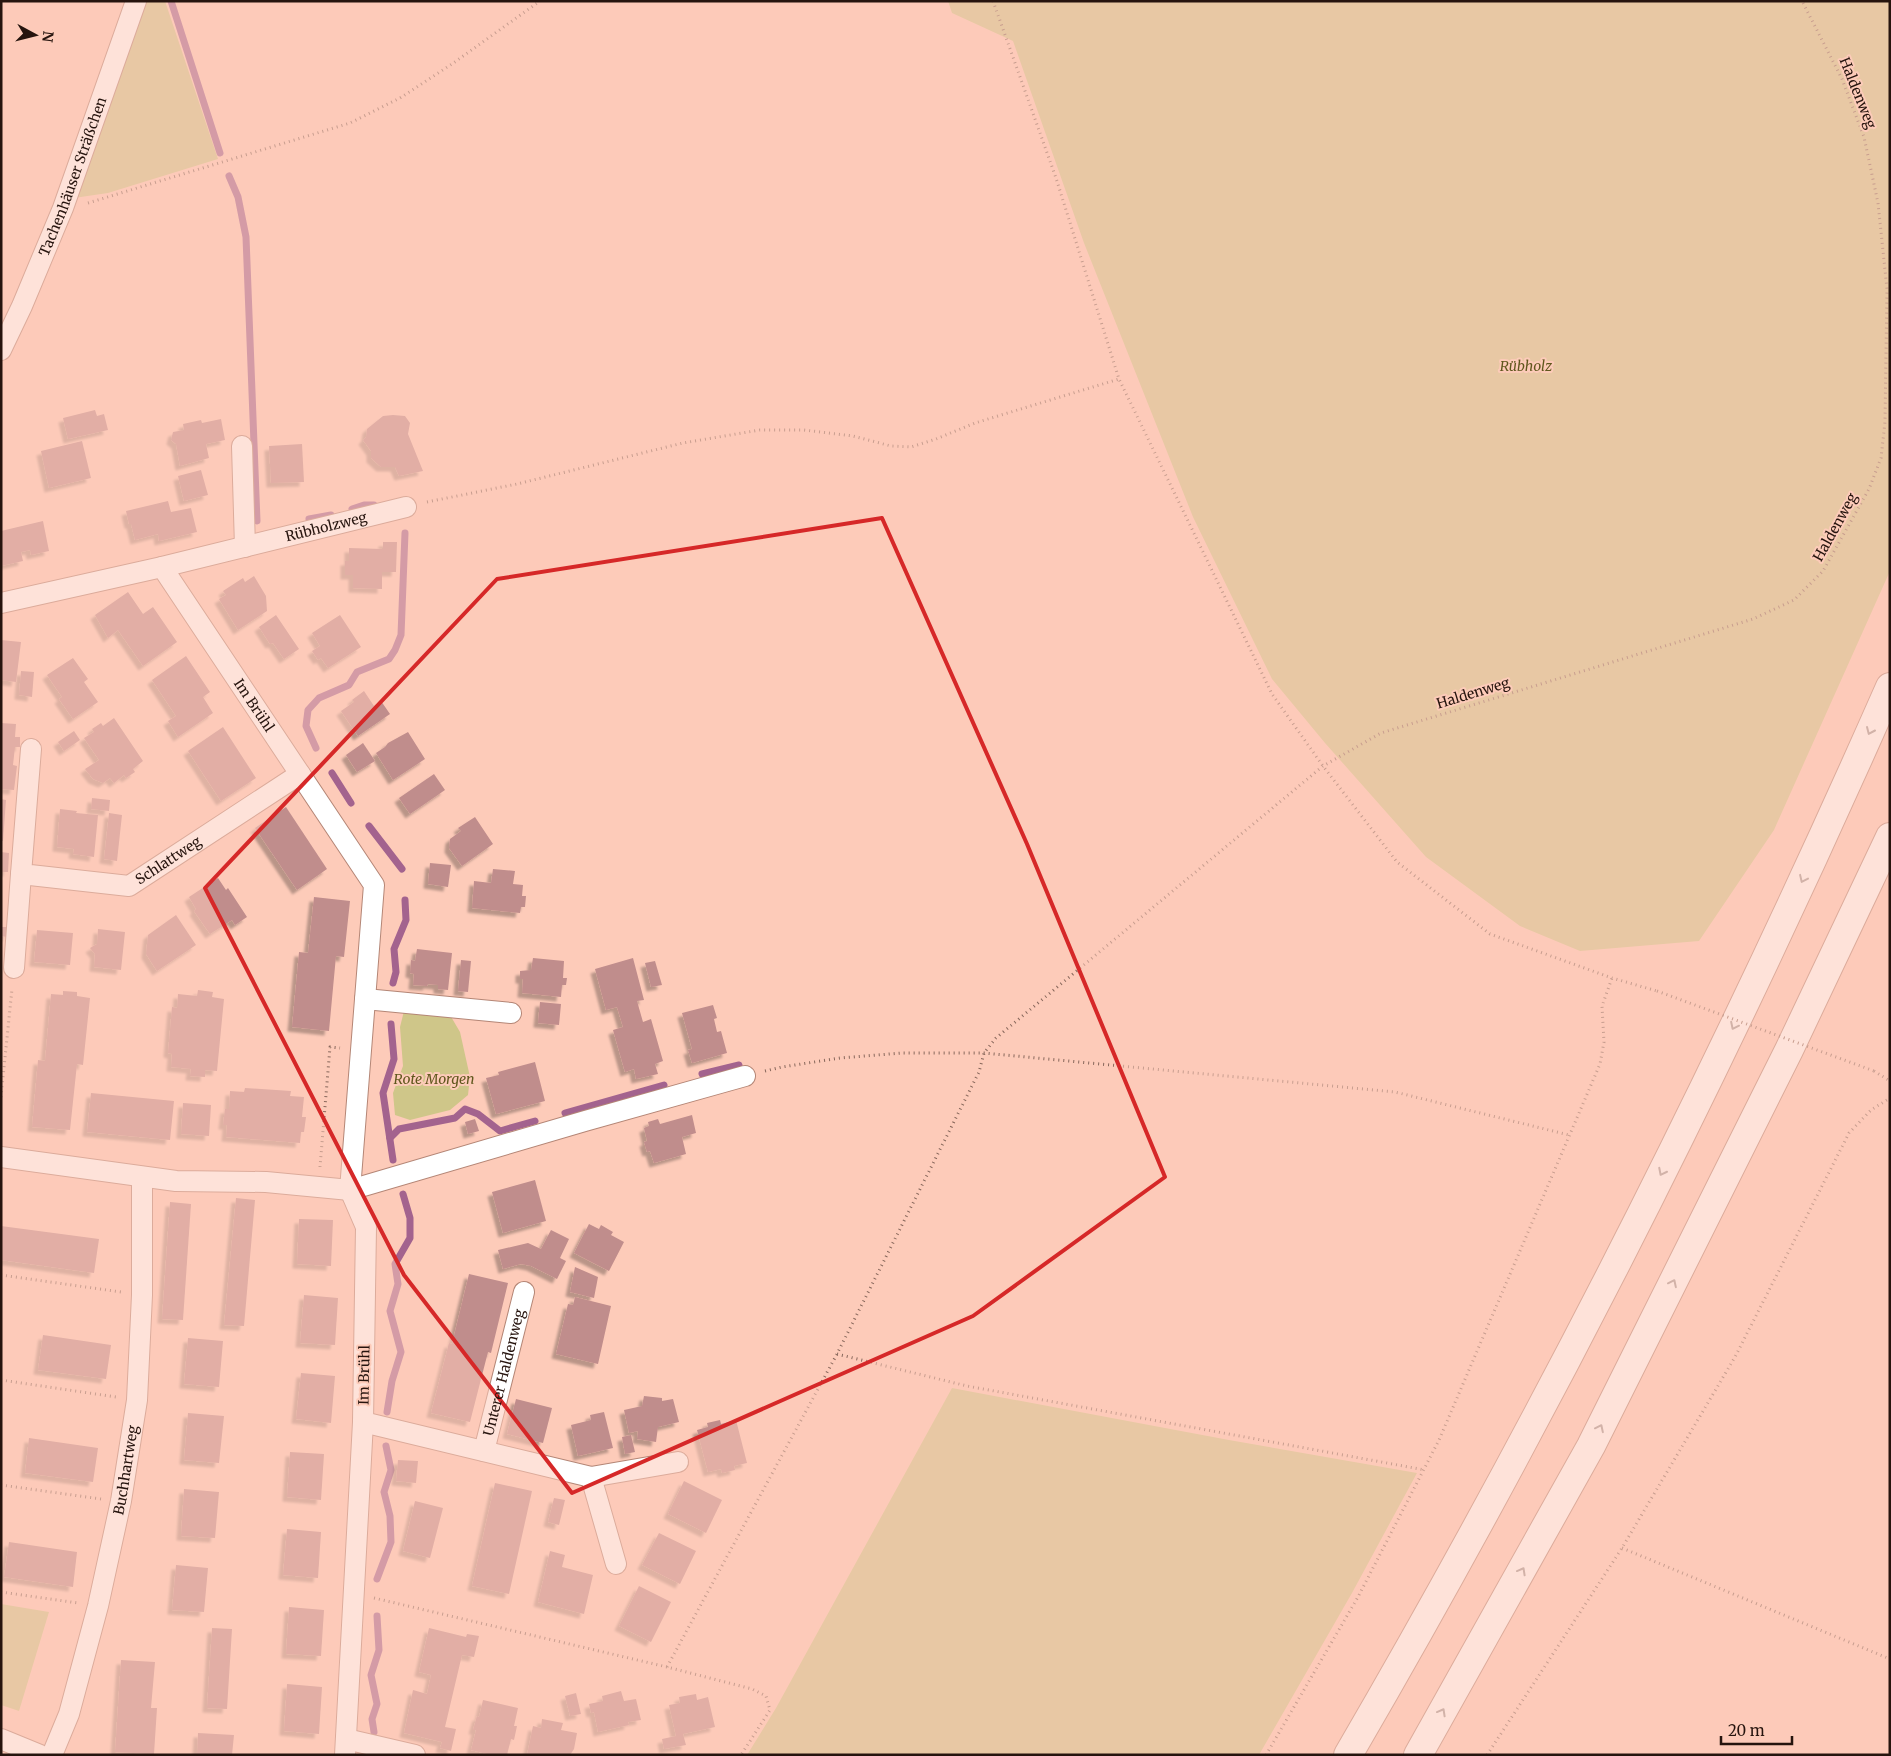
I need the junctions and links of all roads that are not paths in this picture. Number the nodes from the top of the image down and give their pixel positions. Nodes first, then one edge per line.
1 (136, 1) edge
2 (1, 350) edge
3 (242, 446) dead end
4 (406, 507) road end
5 (245, 547) junction
6 (162, 567) junction
7 (1, 603) edge
8 (1890, 687) edge
9 (31, 749) dead end
10 (300, 774) junction
11 (1890, 837) edge
12 (21, 874) junction
13 (14, 968) road end
14 (365, 999) junction
15 (511, 1013) dead end
16 (745, 1076) road end
17 (1, 1157) edge
18 (142, 1177) junction
19 (350, 1190) junction
20 (524, 1292) dead end
21 (363, 1422) junction
22 (484, 1451) junction
23 (678, 1462) dead end
24 (591, 1477) junction
25 (616, 1564) dead end
26 (1, 1739) edge
27 (345, 1747) edge
28 (40, 1755) edge
29 (52, 1755) edge
30 (415, 1755) edge
31 (1348, 1755) edge
32 (1418, 1755) edge

1 - 2 street, Tachenhäuser Sträßchen
3 - 5 street
4 - 5 street, Rübholzweg
5 - 6 street, Rübholzweg
6 - 7 street
6 - 10 street, Im Brühl
8 -> 31 highway
9 - 12 street
10 - 12 street, Schlattweg
10 - 14 street, Im Brühl
32 -> 11 highway
12 - 13 street
14 - 15 street
14 - 19 street, Im Brühl
16 - 19 street
17 - 18 street
18 - 19 street
18 - 29 street, Buchhartweg
19 - 21 street, Im Brühl
20 - 22 street, Unterer Haldenweg
21 - 22 street, Unterer Haldenweg
21 - 27 street, Im Brühl
22 - 24 street, Unterer Haldenweg
23 - 24 street, Unterer Haldenweg
24 - 25 street
26 - 28 street
27 - 30 street

